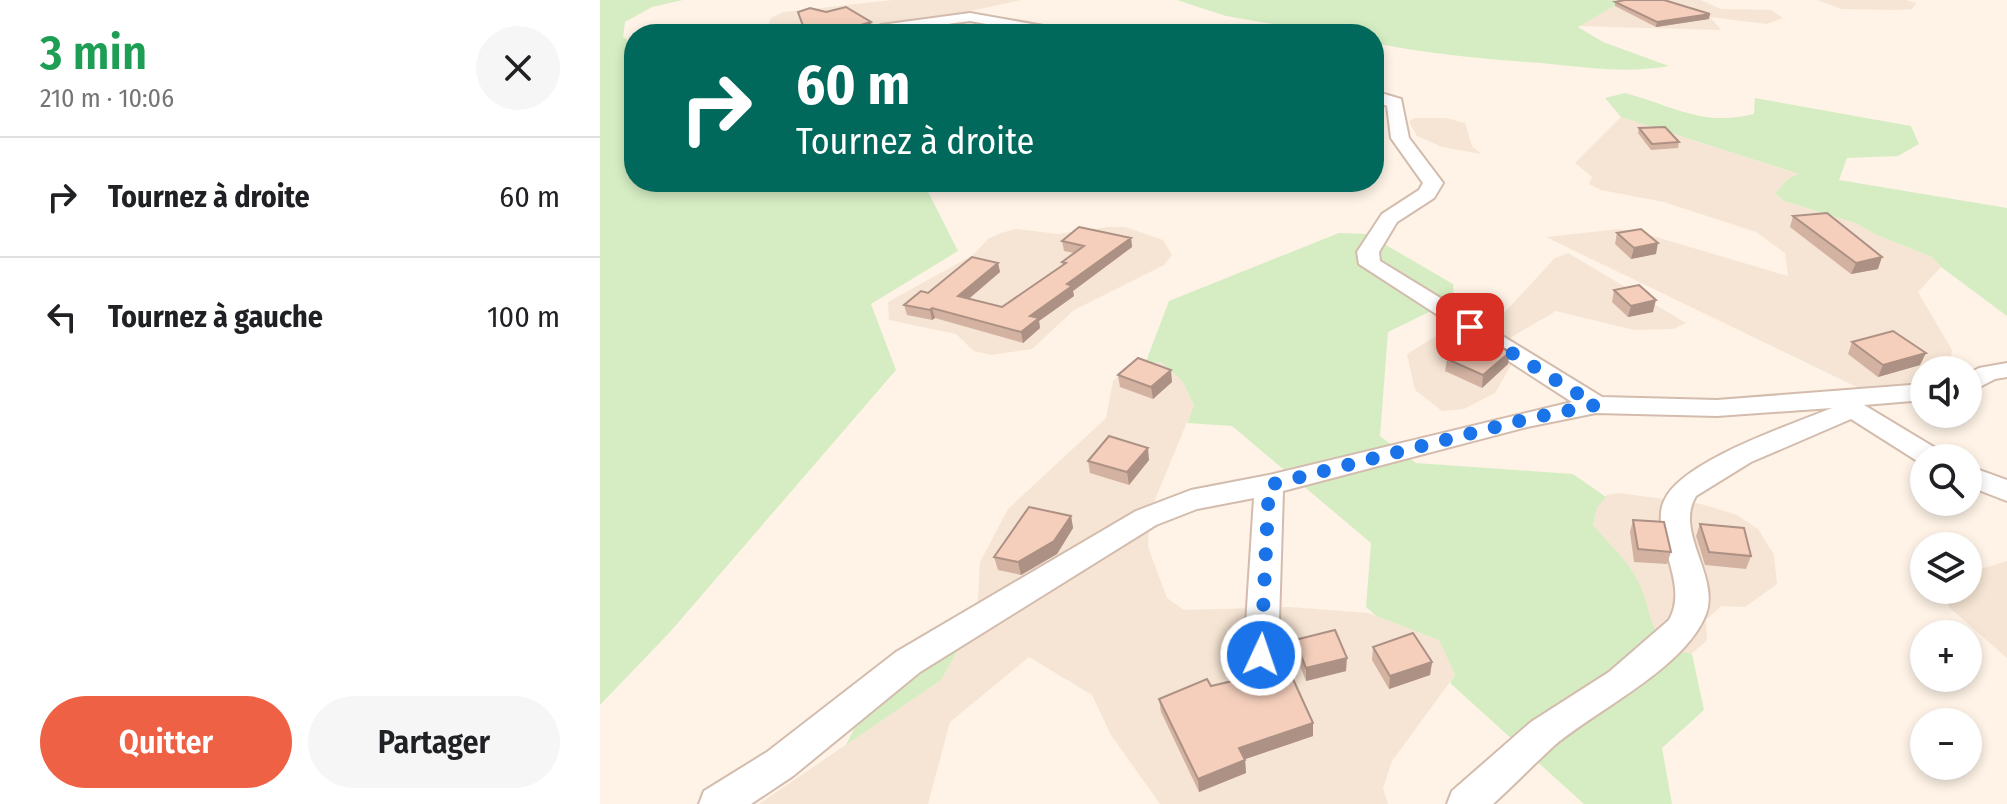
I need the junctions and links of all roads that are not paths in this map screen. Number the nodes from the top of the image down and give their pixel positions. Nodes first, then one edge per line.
1 (918, 24) edge
2 (1010, 24) edge
3 (1384, 99) edge
4 (2007, 370) edge
5 (1982, 377) edge
6 (1910, 394) edge
7 (1596, 405) junction
8 (1845, 405) junction
9 (1910, 445) edge
10 (1982, 481) edge
11 (1269, 485) junction
12 (2007, 491) edge
13 (1261, 655) dead end
14 (718, 804) edge
15 (1466, 804) edge

1 - 2 street
3 - 7 street
4 - 5 street
6 - 8 street
7 - 8 street
7 - 11 street
8 - 9 street
8 - 15 street
10 - 12 street
11 - 13 street
11 - 14 street

